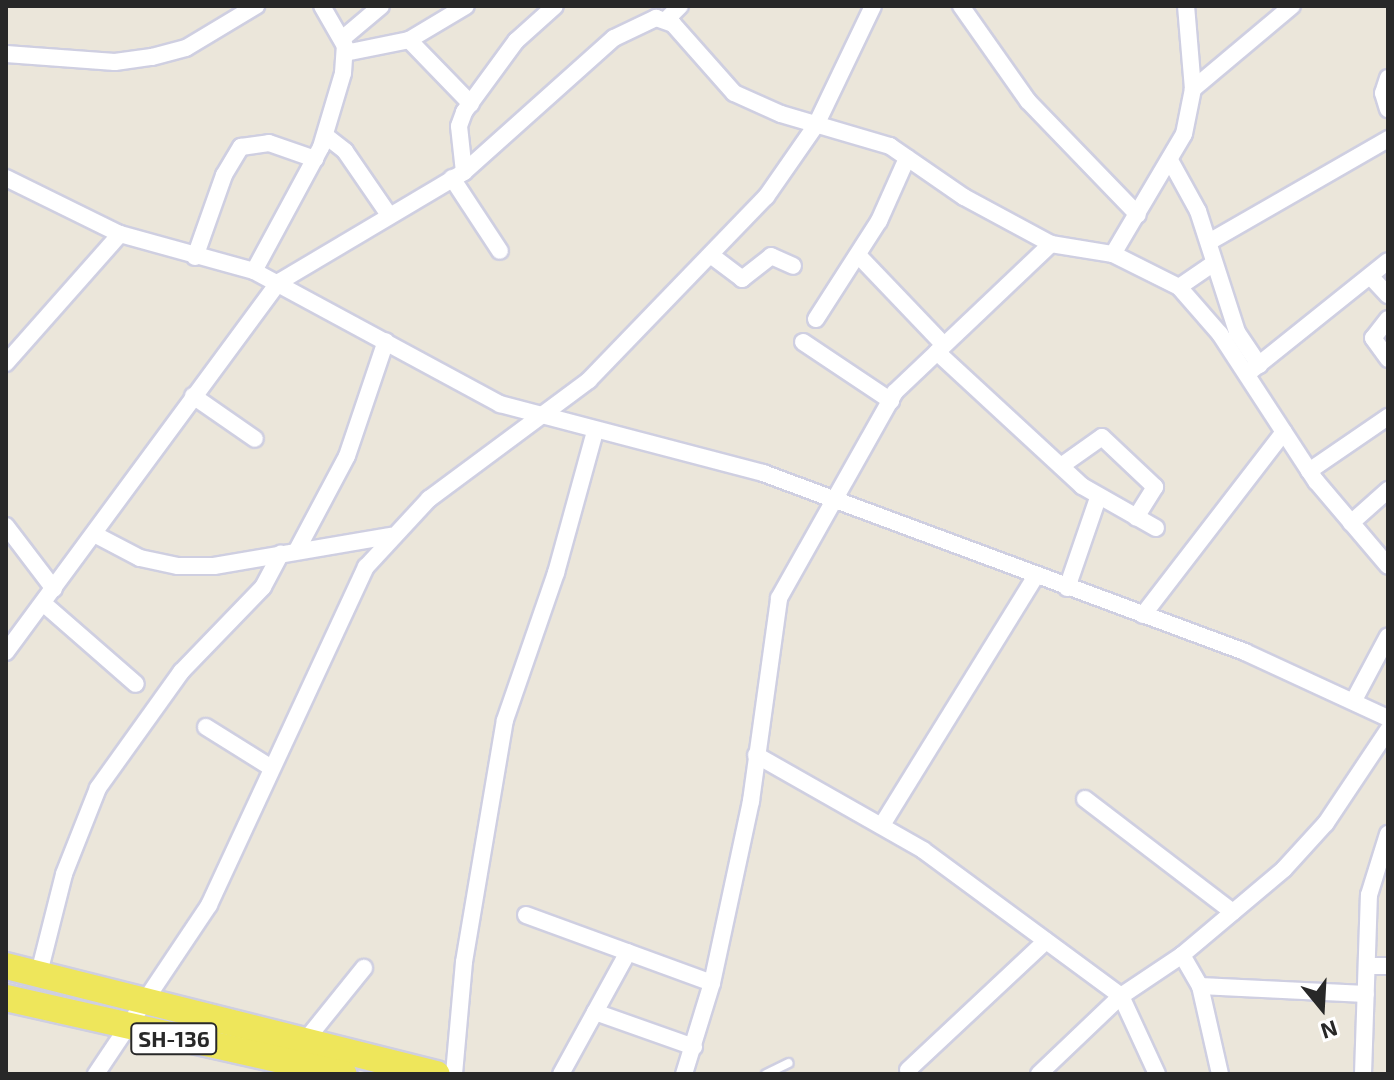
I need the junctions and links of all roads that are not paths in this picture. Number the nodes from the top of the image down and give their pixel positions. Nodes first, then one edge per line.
1 (256, 6) edge
2 (322, 6) edge
3 (381, 6) edge
4 (466, 6) edge
5 (555, 6) edge
6 (680, 6) edge
7 (873, 6) edge
8 (961, 6) edge
9 (1186, 6) edge
10 (1292, 6) edge
11 (667, 19) junction
12 (409, 40) junction
13 (344, 46) junction
14 (6, 54) edge
15 (1388, 78) edge
16 (1193, 89) junction
17 (471, 104) junction
18 (1388, 109) edge
19 (816, 125) junction
20 (326, 136) junction
21 (1388, 139) edge
22 (907, 158) junction
23 (315, 159) junction
24 (1171, 162) junction
25 (458, 175) junction
26 (6, 178) edge
27 (389, 215) junction
28 (1138, 215) junction
29 (120, 234) junction
30 (1209, 242) junction
31 (1051, 244) junction
32 (500, 251) dead end
33 (1113, 254) junction
34 (858, 255) junction
35 (712, 256) junction
36 (195, 257) junction
37 (1388, 261) edge
38 (1214, 263) junction
39 (793, 266) dead end
40 (254, 271) junction
41 (1371, 277) junction
42 (279, 282) junction
43 (1179, 287) junction
44 (1388, 295) edge
45 (816, 319) dead end
46 (1388, 319) edge
47 (386, 341) junction
48 (803, 342) dead end
49 (940, 348) junction
50 (1388, 359) edge
51 (6, 363) edge
52 (1252, 370) junction
53 (193, 396) junction
54 (891, 401) junction
55 (538, 416) junction
56 (1388, 417) edge
57 (595, 431) junction
58 (1284, 432) junction
59 (255, 439) dead end
60 (1061, 466) junction
61 (1309, 471) junction
62 (1388, 490) edge
63 (1098, 498) junction
64 (831, 503) junction
65 (1136, 518) junction
66 (1351, 523) junction
67 (6, 526) edge
68 (1156, 528) dead end
69 (94, 534) junction
70 (390, 536) junction
71 (289, 552) junction
72 (1388, 566) edge
73 (1036, 576) junction
74 (1067, 588) junction
75 (54, 589) junction
76 (43, 603) junction
77 (1143, 615) junction
78 (1388, 636) edge
79 (6, 652) edge
80 (136, 684) dead end
81 (1354, 700) junction
82 (1388, 718) edge
83 (206, 727) dead end
84 (1388, 730) edge
85 (756, 755) junction
86 (270, 767) junction
87 (1085, 799) dead end
88 (882, 825) junction
89 (1387, 839) edge
90 (1233, 912) junction
91 (526, 915) dead end
92 (1046, 941) junction
93 (628, 952) junction
94 (1182, 955) junction
95 (6, 966) edge
96 (1367, 966) junction
97 (1388, 966) edge
98 (364, 968) dead end
99 (38, 977) junction
100 (712, 983) junction
101 (1200, 986) junction
102 (1366, 994) junction
103 (1121, 996) junction
104 (6, 998) edge
105 (147, 1006) junction
106 (595, 1012) junction
107 (130, 1030) junction
108 (305, 1041) junction
109 (694, 1047) junction
110 (789, 1063) dead end
111 (908, 1070) dead end
112 (336, 1073) edge
113 (96, 1074) edge
114 (437, 1074) edge
115 (454, 1074) edge
116 (561, 1074) edge
117 (684, 1074) edge
118 (766, 1074) edge
119 (1039, 1074) edge
120 (1157, 1074) edge
121 (1220, 1074) edge
122 (1363, 1074) edge

1 - 14 street
2 - 13 street
3 - 13 street
4 - 12 street
5 - 17 street
6 - 11 street
7 - 19 street
8 - 28 street
9 - 16 street
10 - 16 street
11 - 19 street
11 - 25 street
12 - 13 street
12 - 17 street
13 - 20 street
15 - 18 street
16 - 24 street
17 - 25 street
19 - 22 street
19 - 35 street
20 - 23 street
20 - 27 street
21 - 30 street
22 - 31 street
22 - 34 street
23 - 36 street
23 - 40 street
24 - 28 street
24 - 30 street
25 - 27 street
25 - 32 street
26 - 29 street
27 - 42 street
28 - 33 street
29 - 36 street
29 - 51 street
30 - 38 street
31 - 33 street
31 - 49 street
33 - 43 street
34 - 45 street
34 - 49 street
35 - 39 street
35 - 55 street
36 - 40 street
37 - 41 street
38 - 43 street
38 - 52 street
40 - 42 street
41 - 44 street
41 - 52 street
42 - 47 street
42 - 53 street
43 - 52 street
46 - 50 street
47 - 55 street
47 - 71 street
48 - 54 street
49 - 54 street
49 - 60 street
52 - 58 street
53 - 59 street
53 - 69 street
54 - 64 street
55 - 57 street
55 - 70 street
56 - 61 street
57 - 64 street
57 - 115 street
58 - 61 street
58 - 77 street
60 - 63 street
60 - 65 street
61 - 66 street
62 - 66 street
63 - 65 street
63 - 74 street
64 - 73 street
64 - 85 street
65 - 68 street
66 - 72 street
67 - 75 street
69 - 71 street
69 - 75 street
70 - 71 street
70 - 86 street
71 - 99 street
73 - 74 street
73 - 88 street
74 - 77 street
75 - 76 street
76 - 79 street
76 - 80 street
77 - 81 street
78 - 81 street
81 - 82 street
83 - 86 street
84 - 90 street
85 - 88 street
85 - 100 street
86 - 105 street
87 - 90 street
88 - 92 street
89 - 96 street
90 - 94 street
91 - 93 street
92 - 103 street
92 - 111 street
93 - 100 street
93 - 106 street
94 - 101 street
94 - 103 street
95 - 99 main road, SH-136
96 - 97 street
96 - 102 street
98 - 108 street
99 - 105 main road, SH-136
100 - 109 street
101 - 102 street
101 - 121 street
102 - 122 street
103 - 119 street
103 - 120 street
104 - 107 main road, SH-136
105 - 107 street
105 - 108 main road, SH-136
106 - 109 street
106 - 116 street
107 - 112 main road, SH-136
107 - 113 street
108 - 114 main road, SH-136
109 - 117 street
110 - 118 lane

